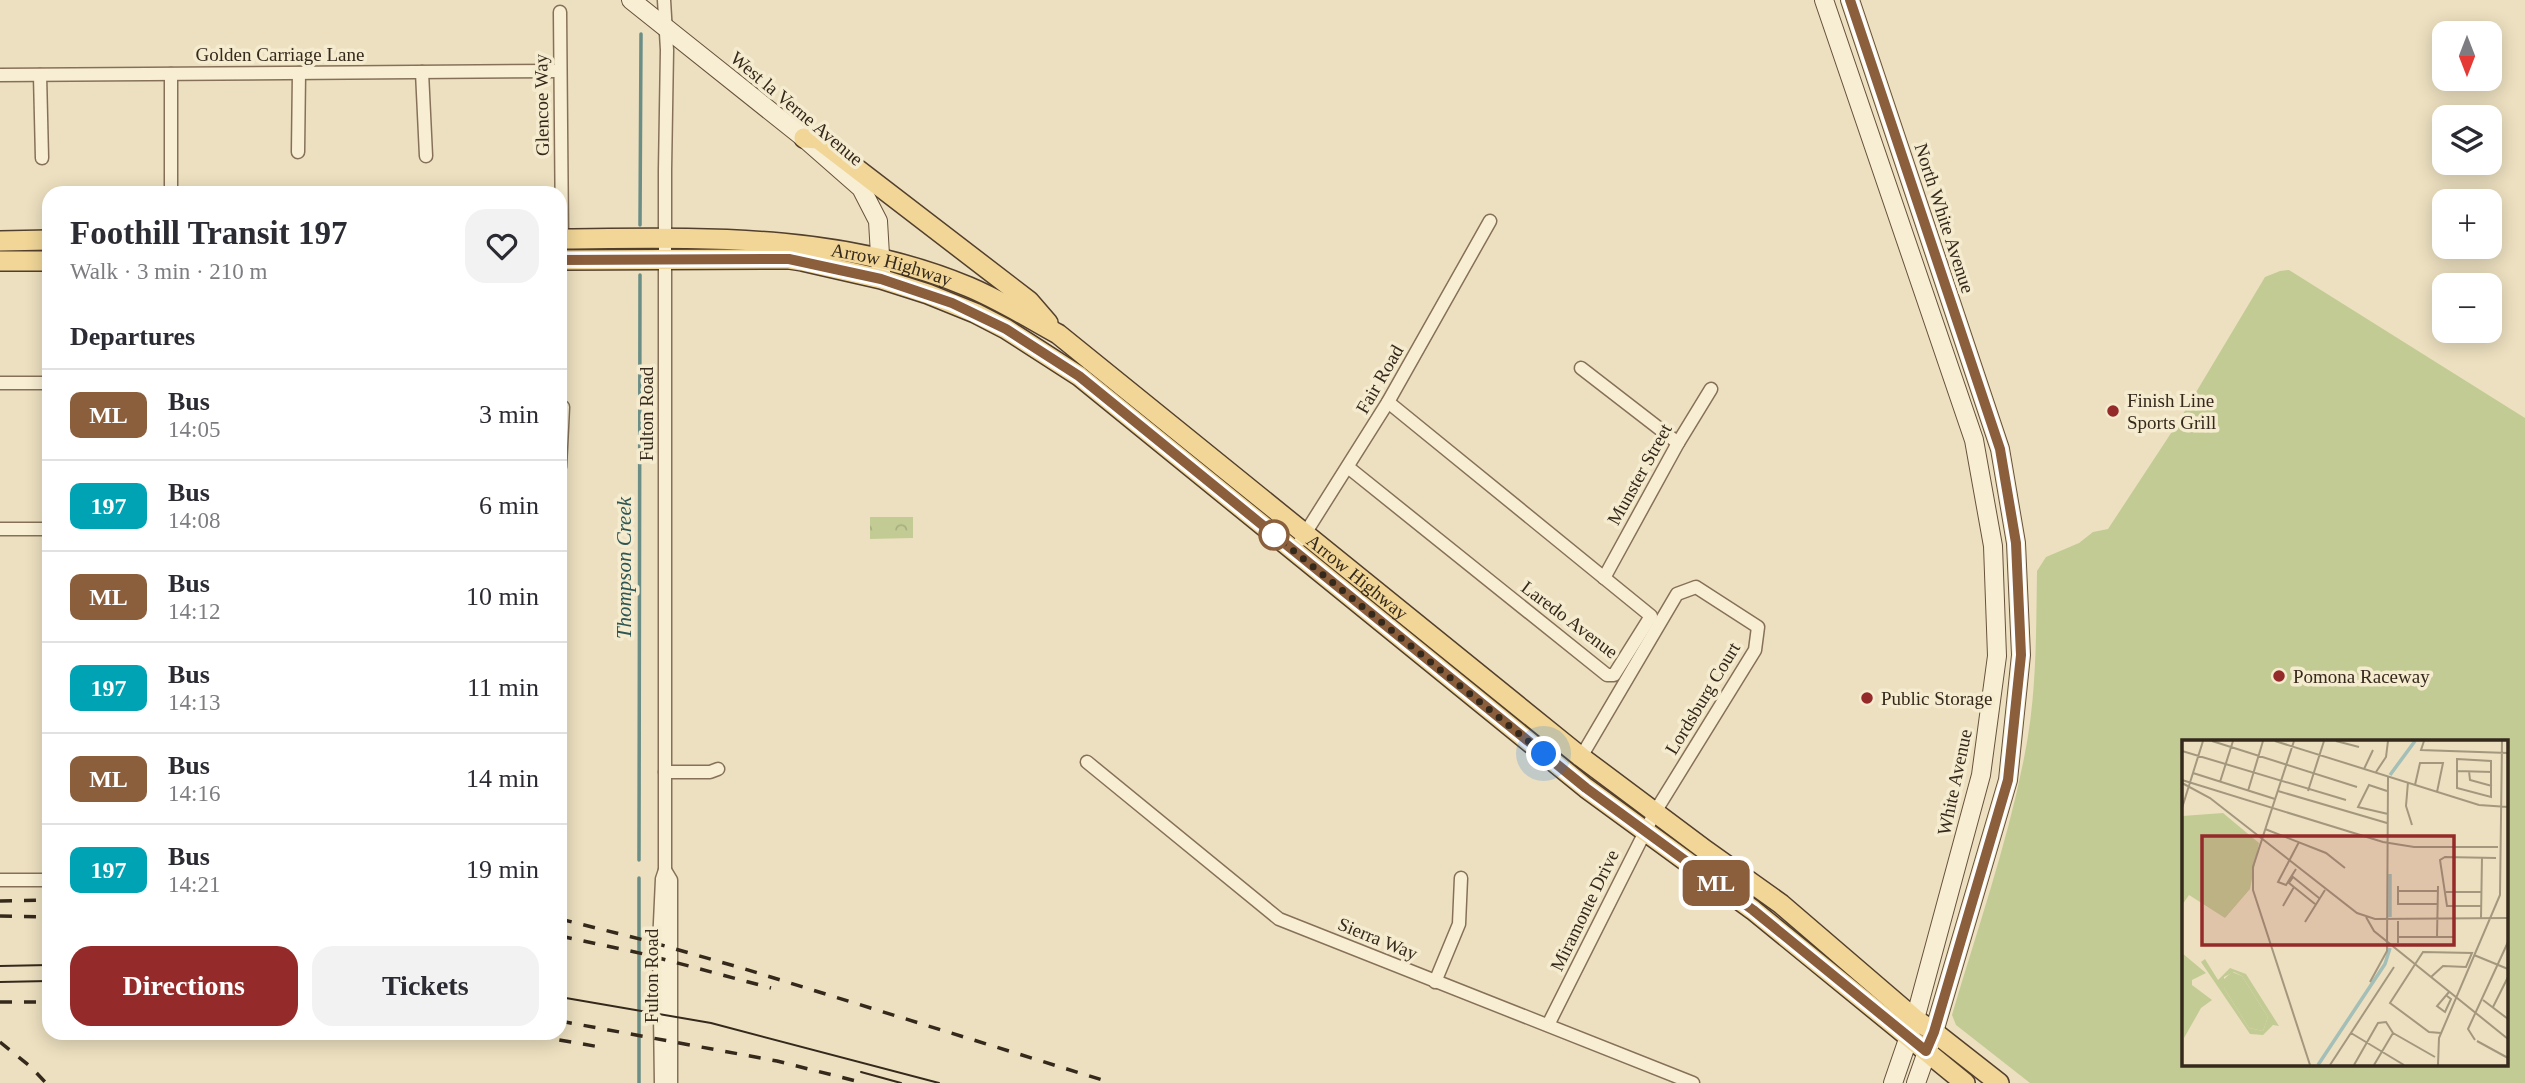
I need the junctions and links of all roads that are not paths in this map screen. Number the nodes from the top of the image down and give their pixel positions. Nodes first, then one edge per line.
1 (631, 0) edge
2 (664, 0) edge
3 (1824, 0) edge
4 (1850, 0) edge
5 (560, 12) dead end
6 (666, 28) junction
7 (560, 71) junction
8 (422, 72) junction
9 (299, 73) junction
10 (171, 74) junction
11 (0, 75) edge
12 (40, 75) junction
13 (804, 138) junction
14 (298, 152) dead end
15 (426, 156) dead end
16 (42, 158) dead end
17 (171, 186) edge
18 (561, 186) edge
19 (1490, 221) dead end
20 (666, 238) junction
21 (567, 239) edge
22 (42, 240) edge
23 (0, 241) edge
24 (881, 258) junction
25 (567, 260) edge
26 (665, 260) junction
27 (0, 261) edge
28 (42, 261) edge
29 (881, 279) junction
30 (1058, 334) junction
31 (1046, 353) junction
32 (1581, 368) dead end
33 (0, 383) edge
34 (42, 383) edge
35 (1711, 389) dead end
36 (1388, 402) junction
37 (1678, 443) junction
38 (1349, 468) junction
39 (0, 529) edge
40 (42, 529) edge
41 (1305, 534) junction
42 (1293, 550) junction
43 (1604, 578) junction
44 (1581, 757) junction
45 (1087, 762) dead end
46 (718, 769) dead end
47 (665, 772) junction
48 (1655, 812) junction
49 (1644, 831) junction
50 (665, 870) junction
51 (1461, 878) dead end
52 (0, 880) edge
53 (42, 880) edge
54 (1435, 982) junction
55 (1548, 1025) junction
56 (1912, 1028) junction
57 (1934, 1032) junction
58 (1926, 1051) junction
59 (661, 1083) edge
60 (671, 1083) edge
61 (1693, 1083) edge
62 (1893, 1083) edge
63 (1916, 1083) edge
64 (1965, 1083) edge
65 (1999, 1083) edge

1 - 6 main road, West la Verne Avenue
2 - 6 street, Fulton Road
3 - 56 main road, White Avenue
4 - 57 main road, North White Avenue
5 - 7 street, Glencoe Way
6 - 13 main road, West la Verne Avenue
6 - 20 street, Fulton Road
7 - 8 street, Golden Carriage Lane
7 - 18 street, Glencoe Way
8 - 9 street, Golden Carriage Lane
8 - 15 street
9 - 10 street, Golden Carriage Lane
9 - 14 street
10 - 12 street, Golden Carriage Lane
10 - 17 street
11 - 12 street, Golden Carriage Lane
12 - 16 street
13 - 24 main road, West la Verne Avenue
13 - 30 main road
19 - 36 street, Fair Road
20 - 21 main road, Arrow Highway
20 - 24 main road, Arrow Highway
20 - 26 street, Fulton Road
22 - 23 main road
24 - 29 main road, West la Verne Avenue
24 - 30 main road, Arrow Highway
25 - 26 main road, Arrow Highway
26 - 29 main road, Arrow Highway
26 - 47 street, Fulton Road
27 - 28 main road
29 - 31 main road, Arrow Highway
30 - 31 street
30 - 41 main road, Arrow Highway
31 - 42 main road, Arrow Highway
32 - 37 street
33 - 34 street
35 - 37 street, Munster Street
36 - 38 street, Fair Road
36 - 43 street, Laredo Avenue
37 - 43 street, Munster Street
38 - 41 street, Fair Road
38 - 43 street, Laredo Avenue
39 - 40 street
41 - 42 street, Fair Road
41 - 44 main road, Arrow Highway
42 - 49 main road, Arrow Highway
44 - 48 main road, Arrow Highway
44 - 48 street, Lordsburg Court
45 - 54 street, Sierra Way
46 - 47 street
47 - 50 street, Fulton Road
48 - 49 street, Miramonte Drive
48 - 56 main road, Arrow Highway
49 - 55 street, Miramonte Drive
49 - 56 main road, Arrow Highway
50 - 59 street, Fulton Road
50 - 60 street, Fulton Road
51 - 54 street
52 - 53 street
54 - 55 street, Sierra Way
55 - 61 street, Sierra Way
56 - 57 main road, Arrow Highway
56 - 58 main road
56 - 62 main road, White Avenue
57 - 58 main road
57 - 65 main road, Arrow Highway
58 - 63 main road
58 - 64 main road

